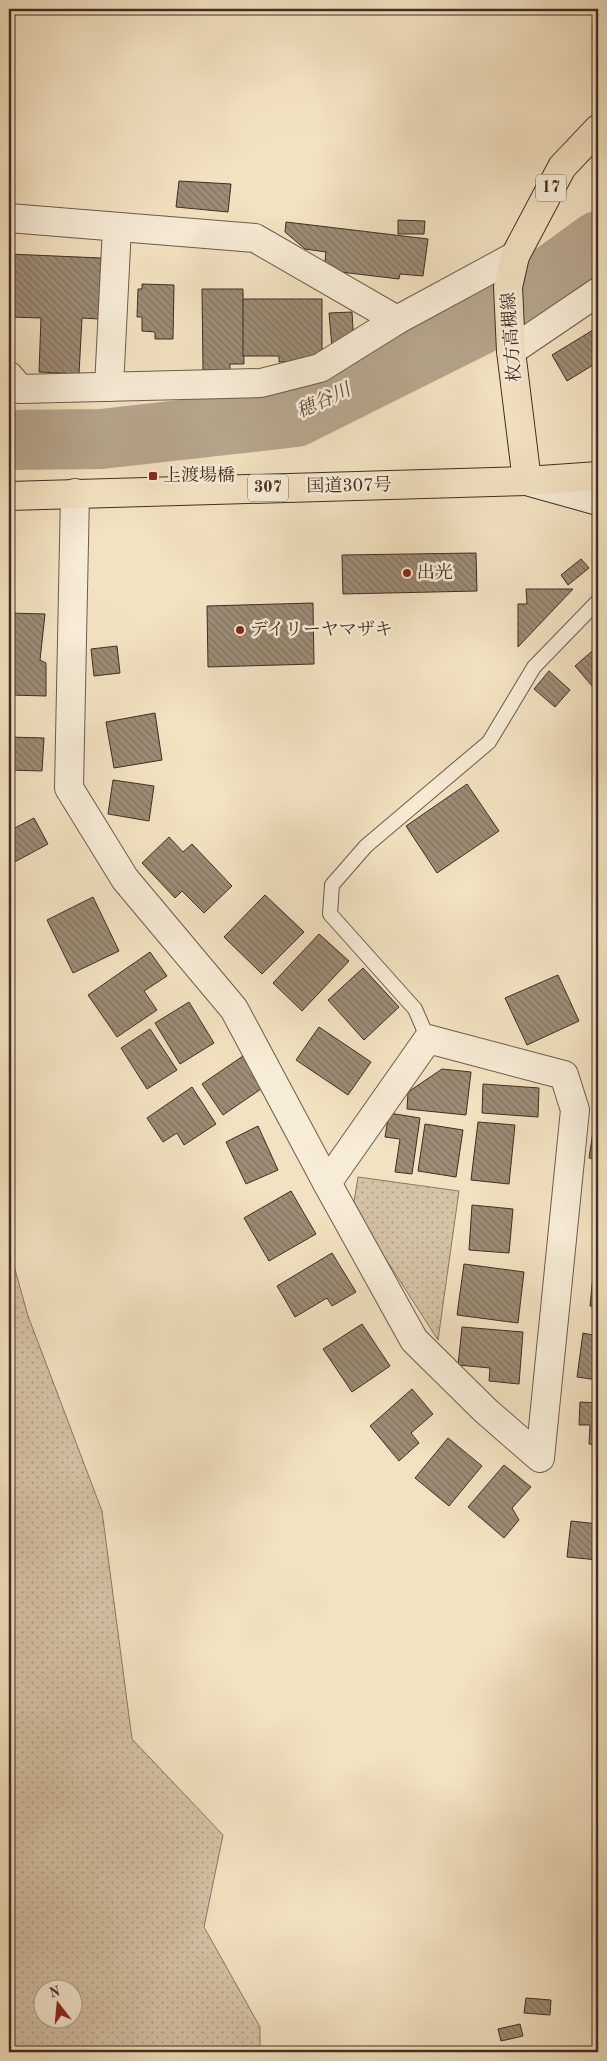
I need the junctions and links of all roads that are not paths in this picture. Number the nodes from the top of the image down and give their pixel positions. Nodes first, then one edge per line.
1 (598, 129) edge
2 (9, 218) edge
3 (117, 227) junction
4 (515, 256) junction
5 (598, 292) edge
6 (397, 320) junction
7 (511, 350) junction
8 (9, 376) edge
9 (109, 387) junction
10 (598, 476) edge
11 (528, 481) junction
12 (75, 493) junction
13 (9, 496) edge
14 (598, 501) edge
15 (598, 601) edge
16 (428, 1039) junction
17 (327, 1183) junction

1 - 4 main road, 枚方高槻線 / 17
2 - 3 street
3 - 6 street
3 - 9 street
4 - 6 street
4 - 7 main road, 枚方高槻線 / 17
5 - 7 street
6 - 9 street
7 - 11 main road, 枚方高槻線 / 17
8 - 9 street
10 - 11 main road, 国道307号 / 307
11 - 12 main road, 国道307号 / 307
11 - 14 street
12 - 13 main road, 国道307号 / 307
12 - 17 street
15 - 16 lane
16 - 17 street
16 - 17 street

